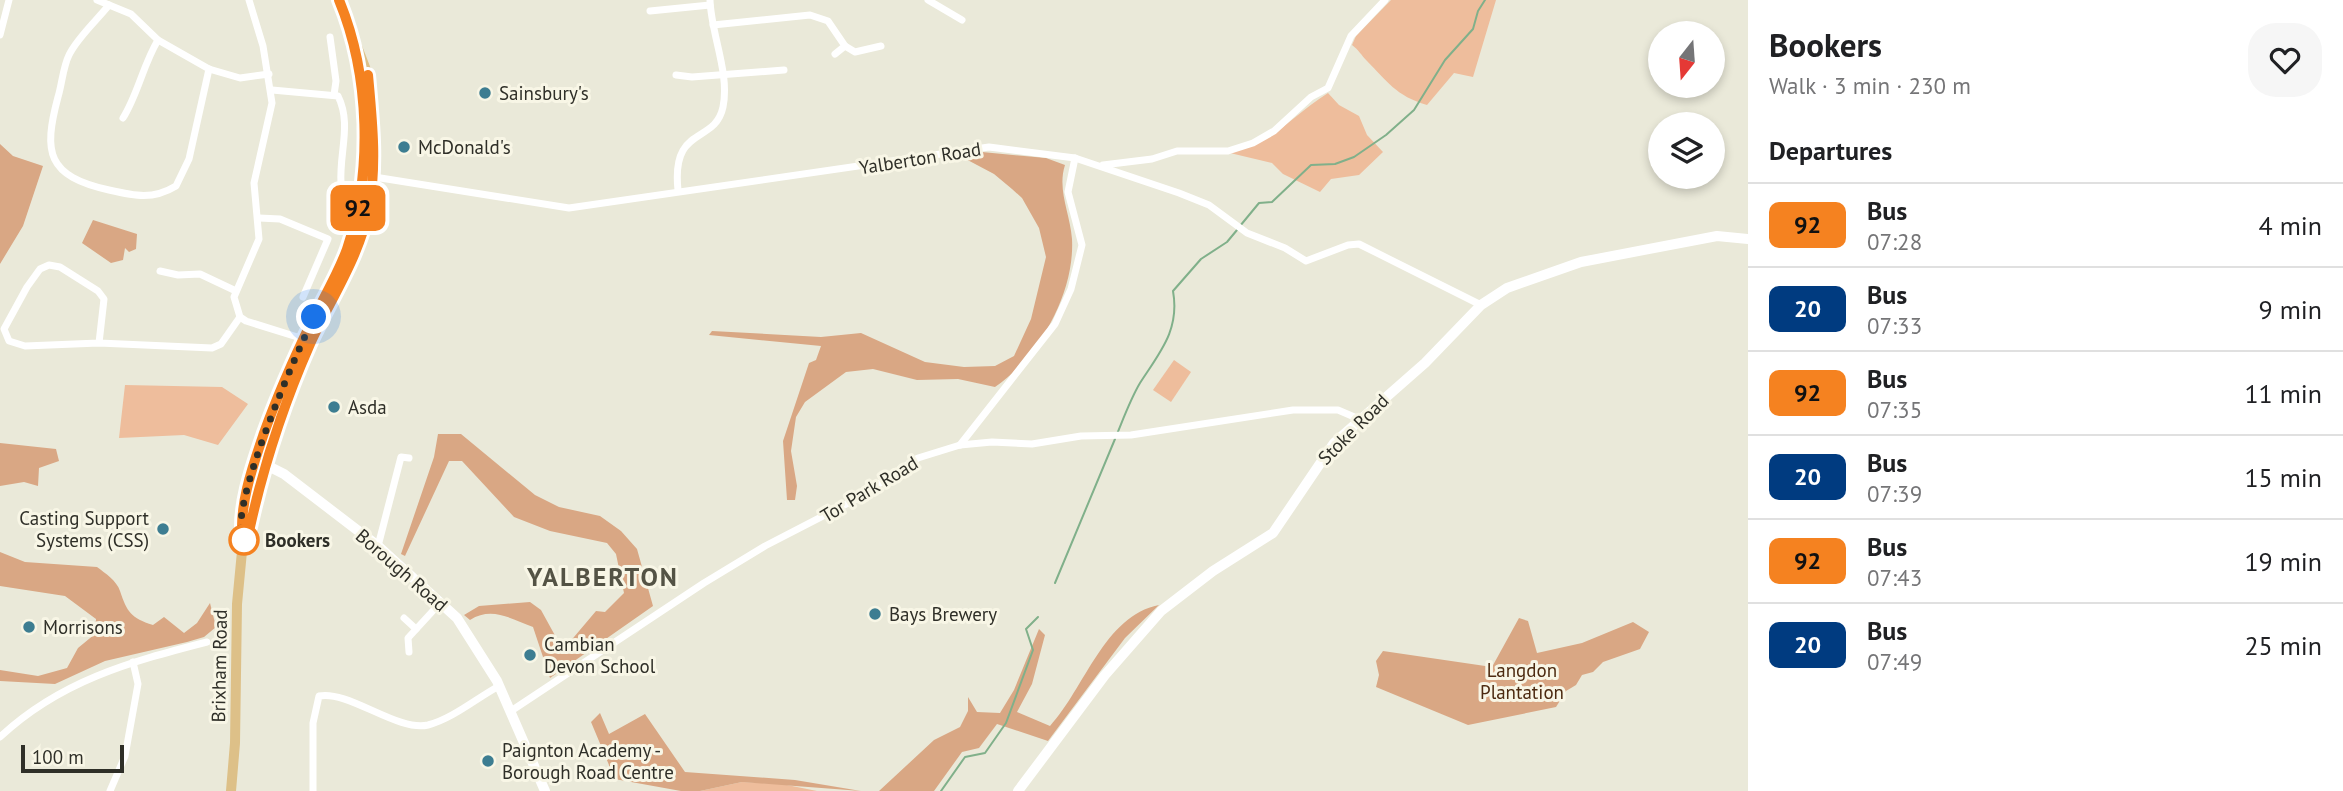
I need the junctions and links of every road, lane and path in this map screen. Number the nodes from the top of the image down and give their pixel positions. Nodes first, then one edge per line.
1 (9, 0) edge
2 (97, 0) edge
3 (249, 0) edge
4 (339, 0) edge
5 (928, 0) edge
6 (1385, 0) edge
7 (710, 3) edge
8 (110, 5) junction
9 (650, 12) dead end
10 (962, 20) dead end
11 (713, 25) junction
12 (0, 35) edge
13 (330, 37) dead end
14 (158, 40) junction
15 (845, 46) junction
16 (881, 46) dead end
17 (835, 54) dead end
18 (209, 69) junction
19 (784, 70) dead end
20 (269, 74) junction
21 (676, 75) dead end
22 (722, 75) junction
23 (272, 90) junction
24 (334, 95) junction
25 (123, 118) dead end
26 (1074, 158) junction
27 (1099, 166) junction
28 (368, 176) junction
29 (341, 183) dead end
30 (678, 190) junction
31 (259, 218) junction
32 (1748, 239) edge
33 (160, 271) dead end
34 (236, 291) junction
35 (303, 297) dead end
36 (1481, 305) junction
37 (240, 317) junction
38 (307, 340) junction
39 (99, 343) junction
40 (1359, 419) junction
41 (960, 445) junction
42 (410, 457) dead end
43 (261, 462) junction
44 (378, 546) junction
45 (441, 602) junction
46 (404, 618) dead end
47 (416, 629) junction
48 (207, 642) dead end
49 (409, 652) dead end
50 (133, 662) junction
51 (499, 686) junction
52 (511, 711) junction
53 (0, 737) edge
54 (110, 791) edge
55 (231, 791) edge
56 (313, 791) edge
57 (545, 791) edge
58 (1018, 791) edge

1 - 12 street
2 - 8 street
3 - 20 street
4 - 28 main road, Brixham Road
5 - 10 street
6 - 27 street
7 - 9 street
7 - 11 street
8 - 14 street
8 - 18 street
11 - 15 street
11 - 22 street
13 - 24 street
14 - 18 street
14 - 25 street
15 - 16 street
15 - 17 street
18 - 20 street
19 - 22 street
20 - 23 street
21 - 22 street
22 - 30 street
23 - 24 street
23 - 31 street
24 - 29 street
26 - 27 street, Yalberton Road
26 - 30 street, Yalberton Road
26 - 41 street
27 - 36 street, Yalberton Road
28 - 30 street, Yalberton Road
28 - 38 main road, Brixham Road
31 - 34 street
31 - 35 street
32 - 36 street, Stoke Road
33 - 34 street
34 - 37 street
36 - 40 street, Stoke Road
37 - 38 street
37 - 39 street
38 - 43 main road, Brixham Road
39 - 39 street
40 - 41 street, Tor Park Road
40 - 58 street, Stoke Road
41 - 52 street, Tor Park Road
42 - 44 street
43 - 44 street, Borough Road
43 - 55 main road, Brixham Road
44 - 45 street, Borough Road
45 - 47 street
45 - 51 street, Borough Road
46 - 47 street
47 - 49 street
48 - 50 street
50 - 53 street
50 - 54 street
51 - 52 street, Borough Road
51 - 56 street
52 - 57 street, Borough Road

